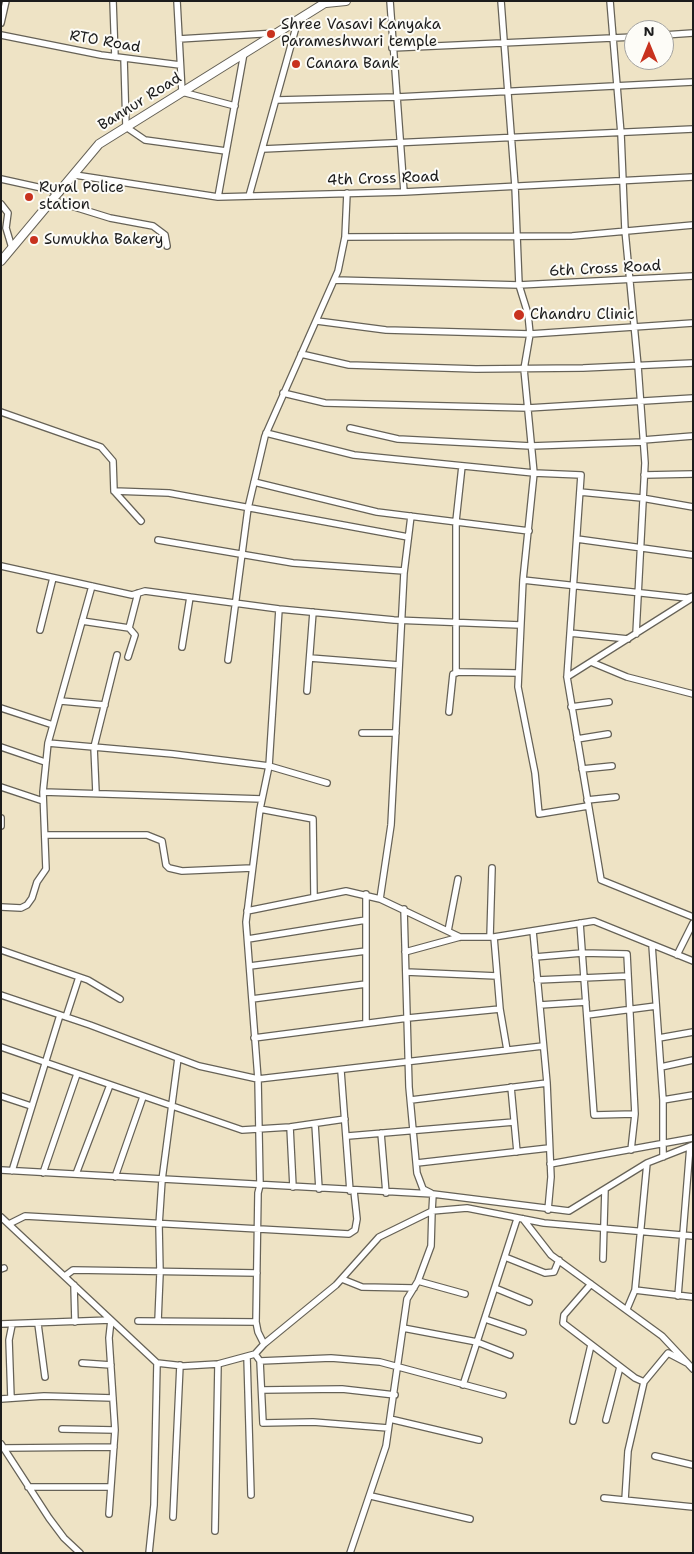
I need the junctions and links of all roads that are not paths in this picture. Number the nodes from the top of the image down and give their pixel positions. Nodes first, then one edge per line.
1 (6, 1) edge
2 (114, 1) edge
3 (177, 1) edge
4 (346, 1) edge
5 (390, 1) edge
6 (501, 1) edge
7 (610, 1) edge
8 (327, 2) edge
9 (298, 20) junction
10 (1, 23) edge
11 (278, 33) junction
12 (693, 33) edge
13 (674, 34) edge
14 (1, 35) edge
15 (624, 37) edge
16 (613, 38) junction
17 (179, 39) junction
18 (504, 42) junction
19 (392, 48) junction
20 (244, 53) junction
21 (115, 57) junction
22 (124, 58) junction
23 (180, 64) junction
24 (693, 82) edge
25 (617, 85) junction
26 (507, 90) junction
27 (182, 92) junction
28 (397, 97) junction
29 (277, 100) junction
30 (234, 106) junction
31 (126, 127) junction
32 (693, 129) edge
33 (621, 134) junction
34 (510, 138) junction
35 (400, 144) junction
36 (263, 149) junction
37 (226, 151) junction
38 (75, 175) junction
39 (693, 177) edge
40 (1, 179) edge
41 (622, 182) junction
42 (515, 186) junction
43 (60, 192) junction
44 (404, 192) junction
45 (347, 194) junction
46 (250, 196) junction
47 (218, 197) junction
48 (52, 200) junction
49 (1, 204) edge
50 (693, 225) edge
51 (625, 230) junction
52 (517, 236) junction
53 (345, 237) junction
54 (167, 246) dead end
55 (12, 248) junction
56 (1, 261) edge
57 (693, 276) edge
58 (335, 280) junction
59 (630, 281) junction
60 (519, 285) junction
61 (317, 321) junction
62 (693, 323) edge
63 (635, 328) junction
64 (530, 334) junction
65 (301, 354) junction
66 (693, 363) edge
67 (638, 366) junction
68 (524, 369) junction
69 (283, 393) junction
70 (693, 398) edge
71 (640, 402) junction
72 (528, 408) junction
73 (1, 412) edge
74 (350, 428) dead end
75 (266, 433) junction
76 (693, 436) edge
77 (643, 441) junction
78 (531, 446) junction
79 (462, 466) junction
80 (534, 474) junction
81 (693, 474) edge
82 (644, 475) junction
83 (254, 482) junction
84 (114, 491) junction
85 (580, 492) junction
86 (642, 498) junction
87 (693, 507) edge
88 (248, 508) junction
89 (411, 516) junction
90 (141, 521) dead end
91 (456, 521) junction
92 (529, 531) junction
93 (408, 537) junction
94 (577, 539) junction
95 (158, 540) dead end
96 (640, 547) junction
97 (242, 554) junction
98 (693, 555) edge
99 (1, 566) edge
100 (404, 571) junction
101 (53, 578) junction
102 (523, 580) junction
103 (92, 586) junction
104 (574, 586) junction
105 (639, 592) junction
106 (138, 593) junction
107 (190, 597) junction
108 (693, 597) edge
109 (235, 603) junction
110 (279, 609) junction
111 (313, 612) junction
112 (401, 620) junction
113 (82, 621) junction
114 (454, 622) junction
115 (520, 625) junction
116 (129, 628) junction
117 (40, 630) dead end
118 (570, 632) junction
119 (636, 634) junction
120 (628, 639) junction
121 (182, 647) dead end
122 (117, 655) dead end
123 (128, 658) dead end
124 (310, 658) junction
125 (228, 660) dead end
126 (591, 662) junction
127 (399, 665) junction
128 (456, 673) junction
129 (518, 673) junction
130 (567, 677) junction
131 (307, 690) dead end
132 (693, 694) edge
133 (61, 701) junction
134 (609, 702) dead end
135 (105, 704) junction
136 (571, 707) junction
137 (1, 708) edge
138 (449, 712) dead end
139 (53, 725) junction
140 (362, 733) dead end
141 (396, 733) junction
142 (608, 734) dead end
143 (577, 740) junction
144 (48, 743) junction
145 (1, 746) edge
146 (94, 747) junction
147 (45, 762) junction
148 (269, 766) junction
149 (612, 766) dead end
150 (582, 769) junction
151 (327, 783) dead end
152 (1, 787) edge
153 (43, 792) junction
154 (96, 793) junction
155 (616, 798) dead end
156 (262, 799) junction
157 (43, 800) junction
158 (588, 803) junction
159 (260, 809) junction
160 (1, 818) edge
161 (1, 826) edge
162 (45, 835) junction
163 (252, 868) junction
164 (492, 868) dead end
165 (458, 879) dead end
166 (366, 894) junction
167 (314, 896) junction
168 (380, 899) junction
169 (1, 907) edge
170 (404, 910) junction
171 (247, 911) junction
172 (693, 917) edge
173 (366, 920) junction
174 (693, 923) edge
175 (580, 924) junction
176 (448, 931) junction
177 (533, 931) junction
178 (460, 936) junction
179 (492, 936) junction
180 (248, 939) junction
181 (652, 945) junction
182 (1, 950) edge
183 (366, 950) junction
184 (405, 952) junction
185 (582, 953) junction
186 (677, 955) junction
187 (535, 956) junction
188 (693, 961) edge
189 (250, 966) junction
190 (406, 972) junction
191 (497, 976) junction
192 (628, 976) junction
193 (79, 977) junction
194 (584, 977) junction
195 (538, 980) junction
196 (366, 984) junction
197 (1, 995) edge
198 (120, 999) dead end
199 (252, 999) junction
200 (586, 1002) junction
201 (540, 1005) junction
202 (656, 1006) junction
203 (500, 1009) junction
204 (630, 1010) junction
205 (587, 1015) junction
206 (63, 1016) junction
207 (408, 1018) junction
208 (366, 1023) junction
209 (693, 1032) edge
210 (254, 1038) junction
211 (659, 1038) junction
212 (543, 1046) junction
213 (1, 1048) edge
214 (507, 1050) junction
215 (178, 1058) junction
216 (693, 1060) edge
217 (410, 1062) junction
218 (44, 1063) junction
219 (661, 1067) junction
220 (341, 1070) junction
221 (77, 1074) junction
222 (258, 1079) junction
223 (547, 1083) junction
224 (110, 1085) junction
225 (512, 1087) junction
226 (693, 1095) edge
227 (1, 1096) edge
228 (144, 1097) junction
229 (411, 1100) junction
230 (663, 1100) junction
231 (30, 1106) junction
232 (170, 1106) junction
233 (635, 1114) junction
234 (345, 1119) junction
235 (514, 1122) junction
236 (315, 1124) junction
237 (290, 1127) junction
238 (258, 1130) junction
239 (414, 1132) junction
240 (381, 1133) junction
241 (348, 1136) junction
242 (693, 1138) edge
243 (663, 1144) junction
244 (691, 1146) edge
245 (549, 1148) junction
246 (631, 1150) junction
247 (517, 1152) junction
248 (663, 1157) junction
249 (417, 1163) junction
250 (647, 1163) junction
251 (550, 1164) junction
252 (1, 1170) edge
253 (12, 1171) junction
254 (42, 1173) junction
255 (76, 1174) junction
256 (116, 1177) junction
257 (162, 1180) junction
258 (260, 1185) junction
259 (293, 1187) junction
260 (319, 1188) junction
261 (605, 1188) junction
262 (352, 1191) junction
263 (386, 1193) junction
264 (433, 1194) junction
265 (548, 1210) junction
266 (432, 1211) junction
267 (1, 1217) edge
268 (520, 1219) junction
269 (9, 1224) junction
270 (158, 1225) junction
271 (258, 1230) junction
272 (604, 1230) junction
273 (641, 1232) junction
274 (684, 1235) junction
275 (693, 1236) edge
276 (505, 1257) junction
277 (603, 1259) dead end
278 (559, 1260) junction
279 (160, 1273) junction
280 (257, 1273) junction
281 (65, 1276) junction
282 (342, 1279) junction
283 (418, 1281) junction
284 (591, 1284) junction
285 (74, 1285) junction
286 (414, 1288) junction
287 (494, 1288) junction
288 (635, 1290) junction
289 (465, 1294) dead end
290 (678, 1296) junction
291 (693, 1297) edge
292 (529, 1302) dead end
293 (627, 1309) junction
294 (485, 1319) junction
295 (111, 1320) junction
296 (138, 1321) dead end
297 (158, 1321) junction
298 (75, 1322) junction
299 (256, 1322) junction
300 (1, 1324) edge
301 (38, 1324) junction
302 (12, 1325) junction
303 (403, 1328) junction
304 (523, 1332) dead end
305 (477, 1342) junction
306 (264, 1344) junction
307 (592, 1345) junction
308 (255, 1354) junction
309 (510, 1355) dead end
310 (247, 1357) junction
311 (260, 1361) junction
312 (157, 1362) junction
313 (82, 1363) dead end
314 (111, 1364) junction
315 (218, 1364) junction
316 (180, 1365) junction
317 (398, 1366) junction
318 (620, 1367) junction
319 (691, 1367) edge
320 (44, 1377) dead end
321 (644, 1382) junction
322 (463, 1385) junction
323 (262, 1390) junction
324 (395, 1395) junction
325 (503, 1395) dead end
326 (11, 1398) junction
327 (113, 1398) junction
328 (1, 1400) edge
329 (390, 1419) junction
330 (606, 1420) dead end
331 (573, 1421) dead end
332 (62, 1428) dead end
333 (388, 1428) junction
334 (115, 1430) junction
335 (479, 1440) dead end
336 (2, 1446) edge
337 (114, 1447) junction
338 (655, 1456) dead end
339 (693, 1465) edge
340 (28, 1487) junction
341 (110, 1487) junction
342 (251, 1495) dead end
343 (371, 1496) junction
344 (604, 1498) dead end
345 (625, 1500) junction
346 (693, 1508) edge
347 (109, 1514) dead end
348 (173, 1517) dead end
349 (470, 1519) dead end
350 (215, 1531) dead end
351 (80, 1553) edge
352 (148, 1553) edge
353 (350, 1553) edge

1 - 10 street
2 - 21 street
3 - 17 street
4 - 8 main road, Bannur Road
5 - 19 street
6 - 18 street
7 - 16 street
8 - 9 main road, Bannur Road
9 - 11 main road, Bannur Road
9 - 29 street
11 - 17 street
11 - 20 main road, Bannur Road
12 - 13 street
14 - 21 street, RTO Road
15 - 16 street
16 - 18 street
16 - 25 street
17 - 23 street
18 - 19 street
18 - 26 street
19 - 28 street
20 - 27 main road, Bannur Road
20 - 30 street
21 - 22 street, RTO Road
22 - 23 street, RTO Road
22 - 31 street
23 - 27 street
24 - 25 street
25 - 26 street
25 - 33 street
26 - 28 street
26 - 34 street
27 - 30 street
27 - 31 main road, Bannur Road
28 - 29 street
28 - 35 street
29 - 36 street
30 - 37 street
31 - 37 street
31 - 38 main road, Bannur Road
32 - 33 street
33 - 34 street
33 - 41 street
34 - 35 street
34 - 42 street
35 - 36 street
35 - 44 street
36 - 46 street
37 - 47 street
38 - 43 main road, Bannur Road
38 - 47 street, 4th Cross Road
39 - 41 street, 4th Cross Road
40 - 43 street
41 - 42 street, 4th Cross Road
41 - 51 street
42 - 44 street, 4th Cross Road
42 - 52 street
43 - 48 main road, Bannur Road
44 - 45 street, 4th Cross Road
45 - 46 street, 4th Cross Road
45 - 53 street
46 - 47 street, 4th Cross Road
48 - 54 street
48 - 55 main road, Bannur Road
49 - 55 street
50 - 51 street
51 - 52 street
51 - 59 street
52 - 53 street
52 - 60 street
53 - 58 street
55 - 56 main road, Bannur Road
57 - 59 street, 6th Cross Road
58 - 60 street, 6th Cross Road
58 - 61 street
59 - 60 street, 6th Cross Road
59 - 63 street
60 - 64 street
61 - 64 street
61 - 65 street
62 - 63 street
63 - 64 street
63 - 67 street
64 - 68 street
65 - 68 street
65 - 69 street
66 - 67 street
67 - 68 street
67 - 71 street
68 - 72 street
69 - 72 street
69 - 75 street
70 - 71 street
71 - 72 street
71 - 77 street
72 - 78 street
73 - 84 street
74 - 78 street
75 - 79 street
75 - 83 street
76 - 77 street
77 - 78 street
77 - 82 street
78 - 80 street
79 - 80 street
79 - 91 street
80 - 85 street
80 - 92 street
81 - 82 street
82 - 86 street
83 - 88 street
83 - 89 street
84 - 88 street
84 - 90 street
85 - 86 street
85 - 94 street
86 - 87 street
86 - 96 street
88 - 93 street
88 - 97 street
89 - 91 street
89 - 93 street
91 - 92 street
91 - 114 street
92 - 102 street
93 - 100 street
94 - 96 street
94 - 104 street
95 - 97 street
96 - 98 street
96 - 105 street
97 - 100 street
97 - 109 street
99 - 101 street
100 - 112 street
101 - 103 street
101 - 117 street
102 - 104 street
102 - 115 street
103 - 106 street
103 - 113 street
104 - 105 street
104 - 118 street
105 - 108 street
105 - 119 street
106 - 107 street
106 - 116 street
107 - 109 street
107 - 121 street
108 - 119 street
109 - 110 street
109 - 125 street
110 - 111 street
110 - 148 street
111 - 112 street
111 - 124 street
112 - 114 street
112 - 127 street
113 - 116 street
113 - 133 street
114 - 115 street
114 - 128 street
115 - 129 street
116 - 123 street
118 - 120 street
118 - 130 street
119 - 120 street
120 - 126 street
122 - 135 street
124 - 127 street
124 - 131 street
126 - 130 street
126 - 132 street
127 - 141 street
128 - 129 street
128 - 138 street
129 - 158 street
130 - 136 street
133 - 135 street
133 - 139 street
134 - 136 street
135 - 146 street
136 - 143 street
137 - 139 street
139 - 144 street
140 - 141 street
141 - 168 street
142 - 143 street
143 - 150 street
144 - 146 street
144 - 147 street
145 - 147 street
146 - 148 street
146 - 154 street
147 - 153 street
148 - 151 street
148 - 156 street
149 - 150 street
150 - 158 street
152 - 157 street
153 - 154 street
153 - 157 street
154 - 156 street
155 - 158 street
156 - 159 street
157 - 162 street
158 - 172 street
159 - 163 street
159 - 167 street
160 - 161 street
162 - 163 street
162 - 169 street
163 - 171 street
164 - 179 street
165 - 176 street
166 - 167 street
166 - 168 street
166 - 173 street
167 - 171 street
168 - 170 street
170 - 176 street
170 - 184 street
171 - 180 street
173 - 180 street
173 - 183 street
174 - 186 street
175 - 177 street
175 - 181 street
175 - 185 street
176 - 178 street
177 - 179 street
177 - 187 street
178 - 179 street
178 - 184 street
179 - 191 street
180 - 189 street
181 - 186 street
181 - 202 street
182 - 193 street
183 - 189 street
183 - 196 street
184 - 190 street
185 - 187 street
185 - 192 street
185 - 194 street
186 - 188 street
187 - 195 street
189 - 199 street
190 - 191 street
190 - 207 street
191 - 203 street
192 - 194 street
192 - 204 street
193 - 198 street
193 - 206 street
194 - 195 street
194 - 200 street
195 - 201 street
196 - 199 street
196 - 208 street
197 - 206 street
199 - 210 street
200 - 201 street
200 - 205 street
201 - 212 street
202 - 204 street
202 - 211 street
203 - 207 street
203 - 214 street
204 - 205 street
204 - 233 street
205 - 233 street
206 - 215 street
206 - 218 street
207 - 208 street
207 - 217 street
208 - 210 street
209 - 211 street
210 - 222 street
211 - 219 street
212 - 214 street
212 - 223 street
213 - 218 street
214 - 217 street
215 - 222 street
215 - 232 street
216 - 219 street
217 - 220 street
217 - 229 street
218 - 221 street
218 - 231 street
219 - 230 street
220 - 222 street
220 - 234 street
221 - 224 street
221 - 254 street
222 - 238 street
223 - 225 street
223 - 245 street
224 - 228 street
224 - 255 street
225 - 229 street
225 - 235 street
226 - 230 street
227 - 231 street
228 - 232 street
228 - 256 street
229 - 239 street
230 - 243 street
231 - 253 street
232 - 238 street
232 - 257 street
233 - 246 street
234 - 236 street
234 - 241 street
235 - 239 street
235 - 247 street
236 - 237 street
236 - 260 street
237 - 238 street
237 - 259 street
238 - 258 street
239 - 240 street
239 - 249 street
240 - 241 street
240 - 263 street
241 - 262 street
242 - 243 street
243 - 246 street
243 - 248 street
244 - 248 street
244 - 274 street
245 - 247 street
245 - 251 street
246 - 251 street
247 - 249 street
248 - 250 street
249 - 264 street
250 - 261 street
250 - 273 street
251 - 265 street
252 - 253 street
253 - 254 street
254 - 255 street
255 - 256 street
256 - 257 street
257 - 258 street
257 - 270 street
258 - 259 street
258 - 271 street
259 - 260 street
260 - 262 street
261 - 265 street
261 - 272 street
262 - 263 street
262 - 271 street
263 - 264 street
264 - 265 street
264 - 266 street
266 - 268 street
266 - 282 street
266 - 283 street
267 - 269 street
268 - 272 street
268 - 276 street
268 - 278 street
269 - 270 street
269 - 281 street
270 - 271 street
270 - 279 street
271 - 280 street
272 - 273 street
272 - 277 street
273 - 274 street
273 - 288 street
274 - 275 street
274 - 290 street
276 - 278 street
276 - 287 street
278 - 284 street
279 - 280 street
279 - 281 street
279 - 297 street
280 - 299 street
281 - 285 street
282 - 286 street
282 - 306 street
283 - 286 street
283 - 289 street
284 - 293 street
284 - 307 street
285 - 295 street
285 - 298 street
286 - 303 street
287 - 292 street
287 - 294 street
288 - 290 street
288 - 293 street
290 - 291 street
293 - 319 street
294 - 304 street
294 - 305 street
295 - 298 street
295 - 312 street
295 - 314 street
296 - 297 street
297 - 299 street
298 - 301 street
299 - 306 street
300 - 302 street
301 - 302 street
301 - 320 street
302 - 326 street
303 - 305 street
303 - 317 street
305 - 309 street
305 - 322 street
306 - 308 street
307 - 318 street
307 - 331 street
308 - 310 street
308 - 311 street
310 - 315 street
310 - 342 street
311 - 317 street
311 - 323 street
312 - 316 street
312 - 352 street
313 - 314 street
314 - 327 street
315 - 316 street
315 - 350 street
316 - 348 street
317 - 322 street
317 - 324 street
318 - 321 street
318 - 330 street
319 - 321 street
321 - 345 street
322 - 325 street
323 - 324 street
323 - 333 street
324 - 329 street
326 - 327 street
326 - 328 street
327 - 334 street
329 - 333 street
329 - 335 street
332 - 334 street
333 - 343 street
334 - 337 street
336 - 337 street
336 - 340 street
337 - 341 street
338 - 339 street
340 - 341 street
340 - 351 street
341 - 347 street
343 - 349 street
343 - 353 street
344 - 345 street
345 - 346 street

